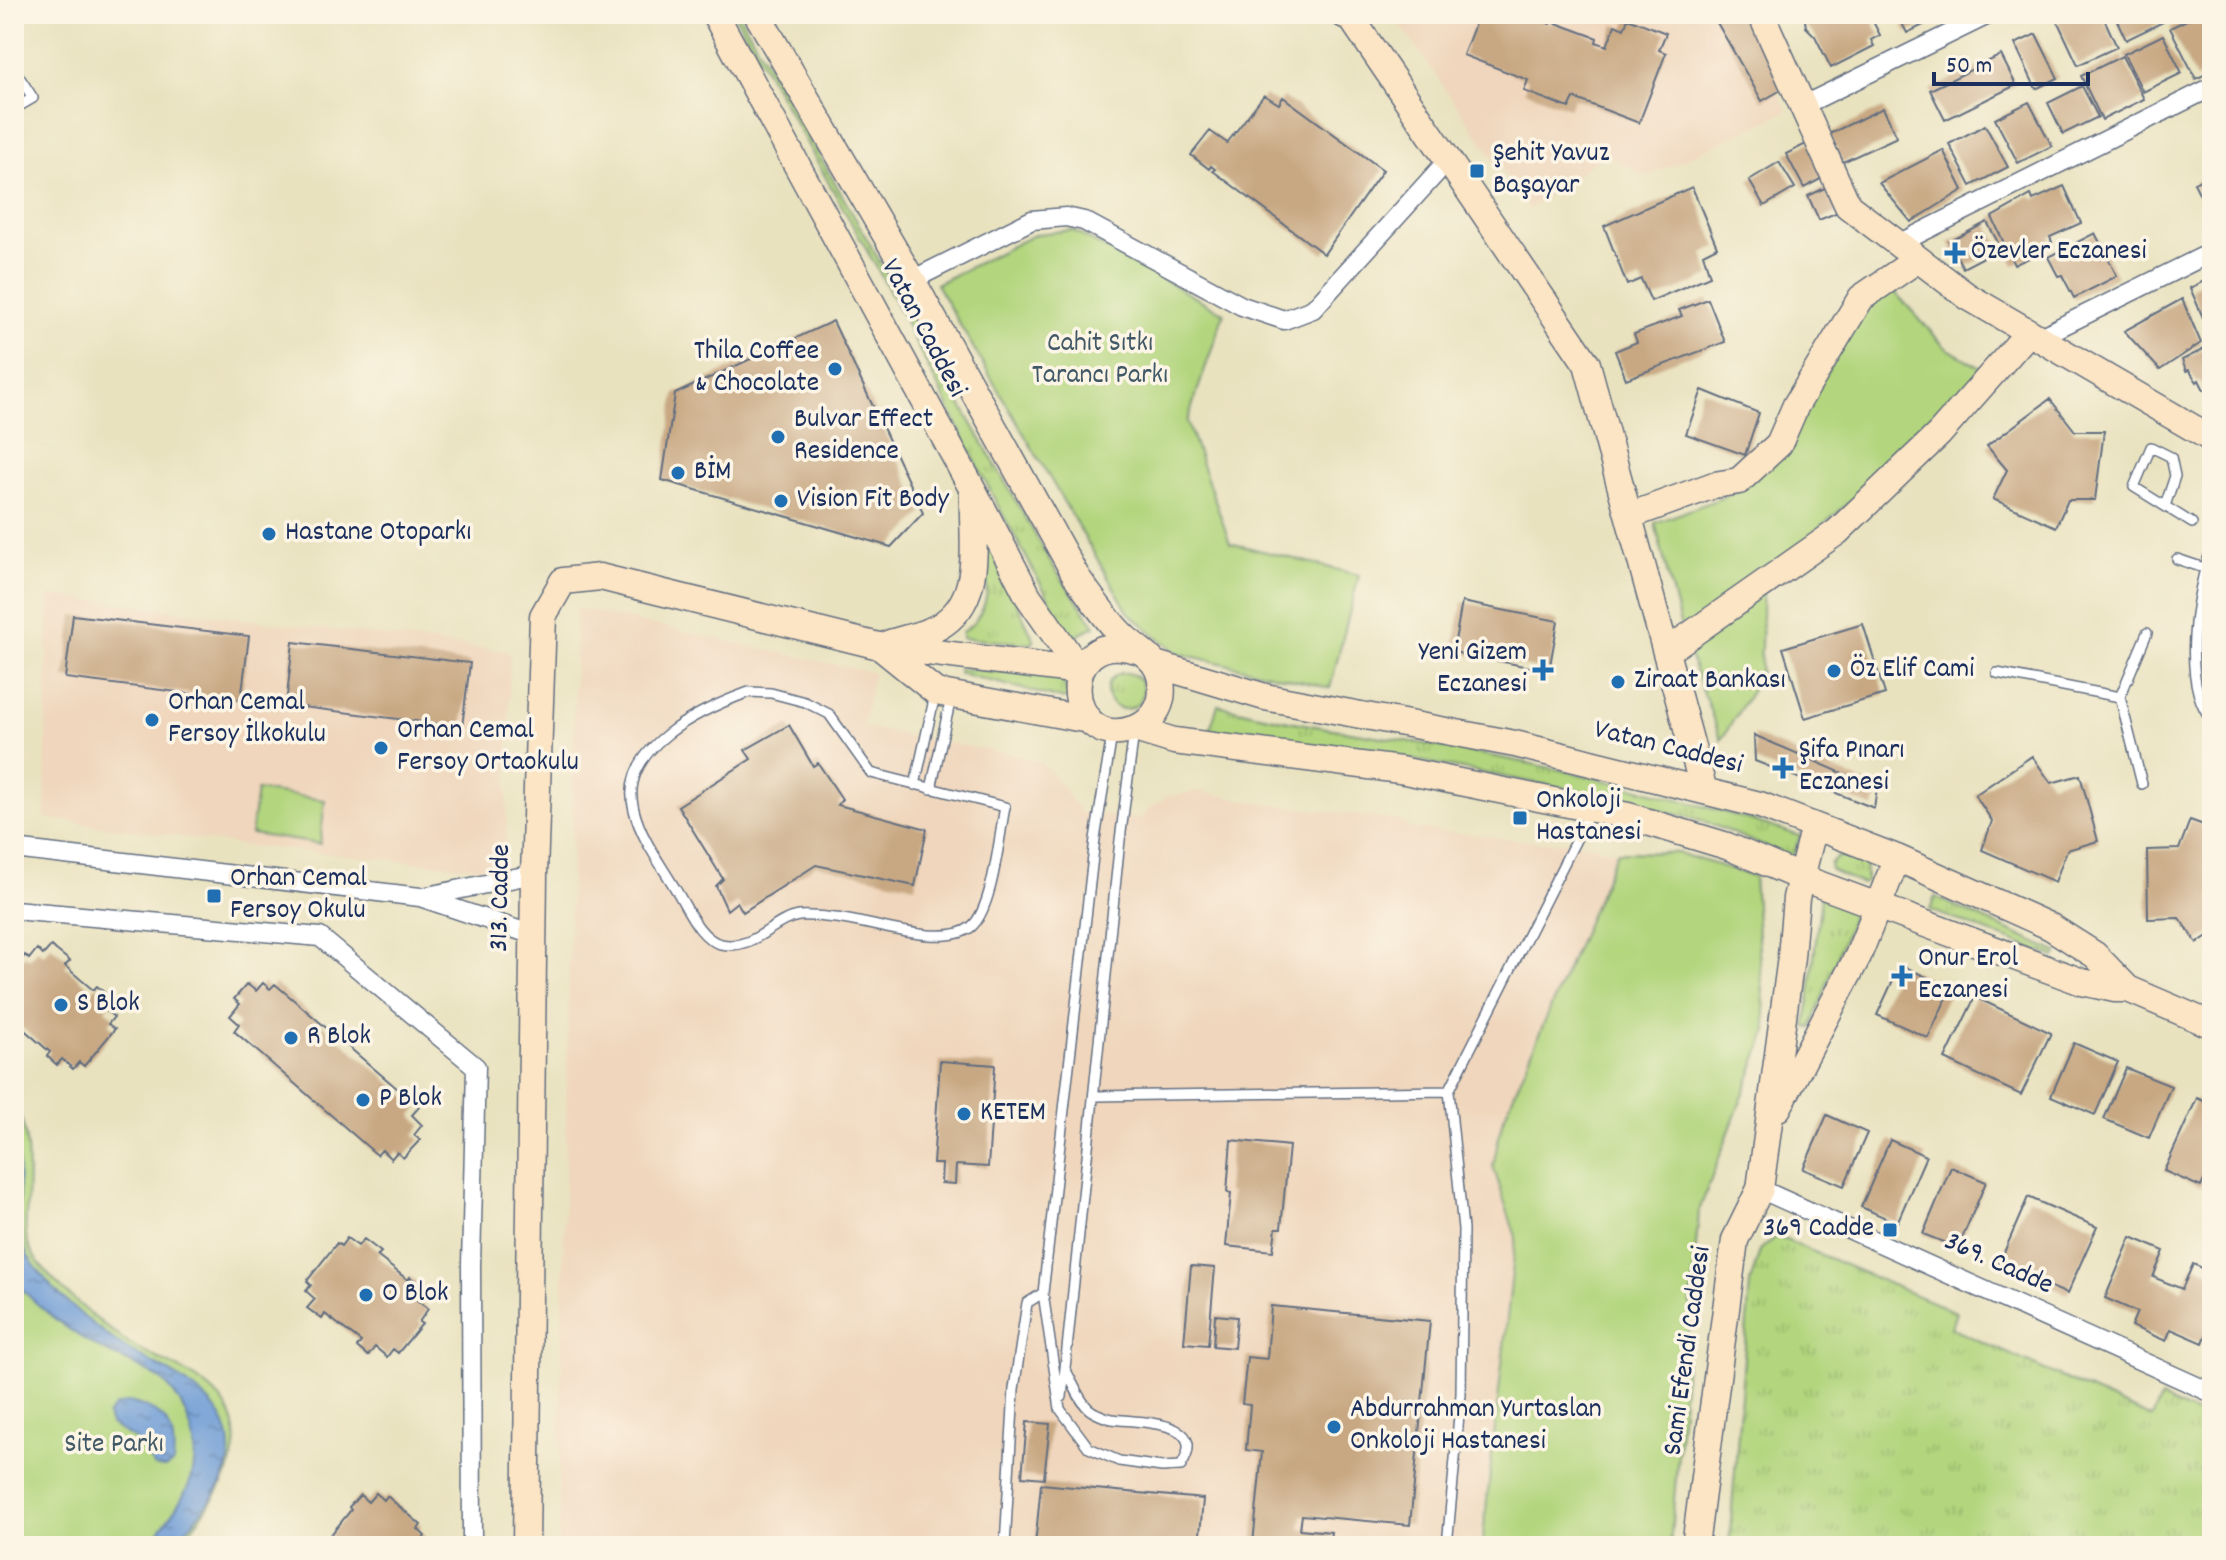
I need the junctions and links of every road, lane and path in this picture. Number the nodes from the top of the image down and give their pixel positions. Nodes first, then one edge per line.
1 (715, 14) edge
2 (757, 14) edge
3 (1761, 14) edge
4 (1990, 14) edge
5 (1352, 16) edge
6 (14, 69) edge
7 (2212, 87) edge
8 (1804, 105) junction
9 (14, 109) edge
10 (1448, 160) junction
11 (1908, 251) junction
12 (2212, 252) edge
13 (912, 280) junction
14 (2034, 335) junction
15 (2207, 430) edge
16 (973, 490) junction
17 (2165, 506) junction
18 (1629, 516) junction
19 (2192, 523) dead end
20 (2212, 548) edge
21 (2177, 559) dead end
22 (2204, 568) junction
23 (2147, 633) dead end
24 (879, 646) junction
25 (1666, 652) junction
26 (1146, 657) junction
27 (1080, 671) junction
28 (1997, 673) dead end
29 (944, 693) junction
30 (2120, 697) junction
31 (2212, 720) edge
32 (1112, 727) junction
33 (2142, 784) dead end
34 (915, 785) junction
35 (931, 789) junction
36 (1704, 791) junction
37 (1592, 808) junction
38 (1814, 826) junction
39 (20, 849) edge
40 (1897, 858) junction
41 (14, 868) edge
42 (534, 874) junction
43 (1802, 878) junction
44 (420, 897) junction
45 (1878, 906) junction
46 (14, 910) edge
47 (533, 935) junction
48 (2128, 989) junction
49 (2212, 1025) edge
50 (1449, 1091) junction
51 (1094, 1096) junction
52 (1771, 1122) junction
53 (1760, 1189) junction
54 (1043, 1293) junction
55 (1066, 1371) junction
56 (2212, 1393) edge
57 (1060, 1409) junction
58 (472, 1546) edge
59 (526, 1546) edge
60 (1005, 1546) edge
61 (1447, 1546) edge
62 (1695, 1546) edge

1 - 16 main road, Vatan Caddesi
2 - 13 main road, Vatan Caddesi
3 - 8 main road
4 - 8 street
5 - 10 main road
6 - 9 lane
7 - 11 street
8 - 11 main road
10 - 13 street
10 - 18 main road
11 - 14 main road
11 - 18 main road
12 - 14 street
13 - 26 main road, Vatan Caddesi
14 - 15 main road
14 - 25 main road
16 - 24 main road
16 - 27 main road, Vatan Caddesi
17 - 17 lane
17 - 19 lane
18 - 25 main road
20 - 22 lane
21 - 22 lane
22 - 31 lane
23 - 30 lane
24 - 27 main road, 313. Cadde
24 - 29 main road, 313. Cadde
24 - 42 main road, 313. Cadde
25 - 36 main road
26 - 27 main road, Vatan Caddesi
26 - 32 main road
26 - 36 main road, Vatan Caddesi
27 - 32 main road
28 - 30 lane
29 - 32 main road, 313. Cadde
29 - 34 lane
29 - 35 lane
30 - 33 lane
32 - 37 main road, Vatan Caddesi
32 - 51 lane
32 - 54 lane
34 - 35 lane
34 - 35 lane
36 - 38 main road, Vatan Caddesi
37 - 43 main road, Vatan Caddesi
37 - 50 lane
38 - 40 main road, Vatan Caddesi
38 - 43 main road, Sami Efendi Caddesi
39 - 41 street
39 - 44 street
40 - 45 main road, Sami Efendi Caddesi
40 - 48 main road, Vatan Caddesi
42 - 44 street
42 - 47 main road, 313. Cadde
43 - 45 main road, Vatan Caddesi
43 - 52 main road, Sami Efendi Caddesi
44 - 47 street
45 - 48 main road, Vatan Caddesi
45 - 52 main road, Sami Efendi Caddesi
46 - 58 street
47 - 59 main road, 313. Cadde
48 - 49 main road, Vatan Caddesi
50 - 51 lane
50 - 61 lane
51 - 55 lane
52 - 53 main road, Sami Efendi Caddesi
53 - 56 street, 369. Cadde
53 - 62 main road, Sami Efendi Caddesi
54 - 57 lane
54 - 60 lane
55 - 57 lane
55 - 57 lane

